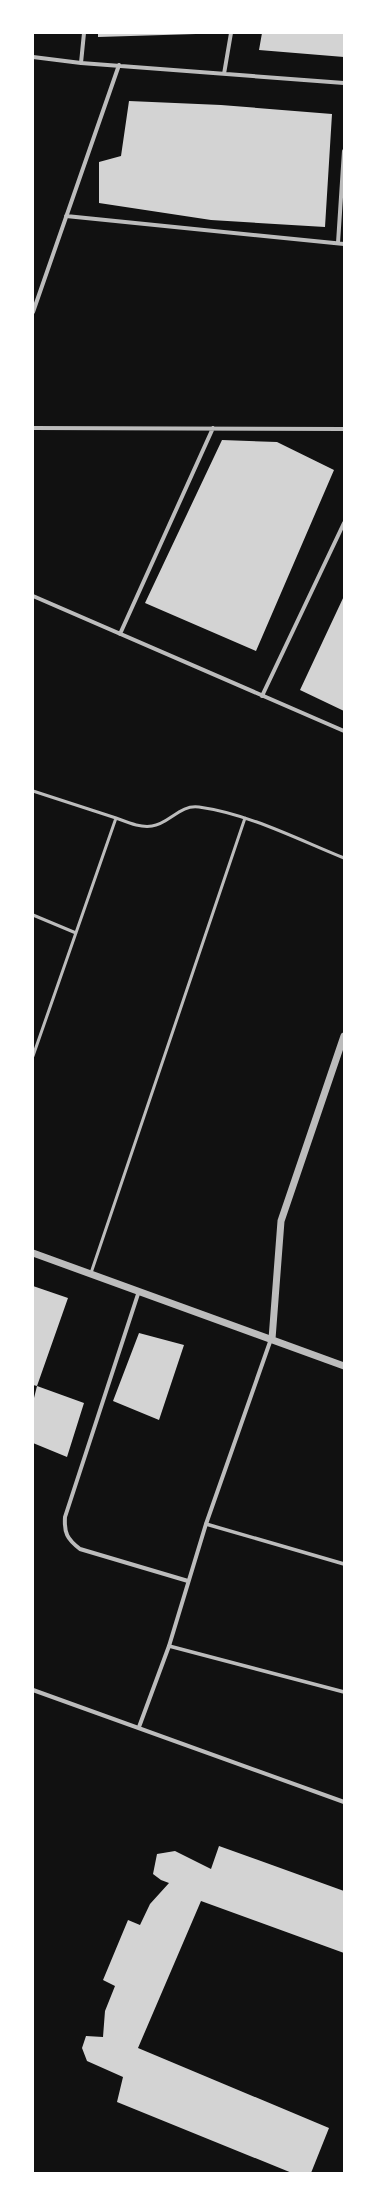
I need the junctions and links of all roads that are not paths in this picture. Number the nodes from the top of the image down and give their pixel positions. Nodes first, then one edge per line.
1 (84, 33) edge
2 (231, 33) edge
3 (33, 57) edge
4 (81, 63) junction
5 (119, 65) junction
6 (224, 74) junction
7 (344, 83) edge
8 (344, 151) edge
9 (66, 216) junction
10 (338, 243) junction
11 (344, 244) edge
12 (33, 312) edge
13 (33, 428) edge
14 (213, 428) junction
15 (344, 428) edge
16 (344, 523) edge
17 (33, 596) edge
18 (120, 634) junction
19 (262, 696) junction
20 (344, 731) edge
21 (33, 791) edge
22 (116, 818) junction
23 (245, 818) junction
24 (344, 858) edge
25 (33, 915) edge
26 (76, 933) junction
27 (344, 1036) edge
28 (33, 1054) edge
29 (33, 1253) edge
30 (90, 1273) junction
31 (140, 1291) junction
32 (272, 1339) junction
33 (344, 1366) edge
34 (206, 1524) junction
35 (344, 1564) edge
36 (188, 1581) junction
37 (169, 1646) junction
38 (33, 1690) edge
39 (344, 1692) edge
40 (139, 1727) junction
41 (344, 1802) edge

1 - 4 street
2 - 6 street
3 - 4 street
4 - 5 street
5 - 6 street
5 - 9 street
6 - 7 street
8 - 10 street
9 - 10 street
9 - 12 street
10 - 11 street
13 - 14 street
14 - 15 street
14 - 18 street
16 - 19 street
17 - 18 street
18 - 19 street
19 - 20 street
21 - 22 lane
22 - 23 lane
22 - 26 lane
23 - 24 lane
23 - 30 lane
25 - 26 lane
26 - 28 lane
27 - 32 street
29 - 30 street
30 - 31 street
31 - 32 street
31 - 36 street
32 - 33 street
32 - 34 street
34 - 35 street
34 - 36 street
36 - 37 street
37 - 39 street
37 - 40 street
38 - 40 street
40 - 41 street

